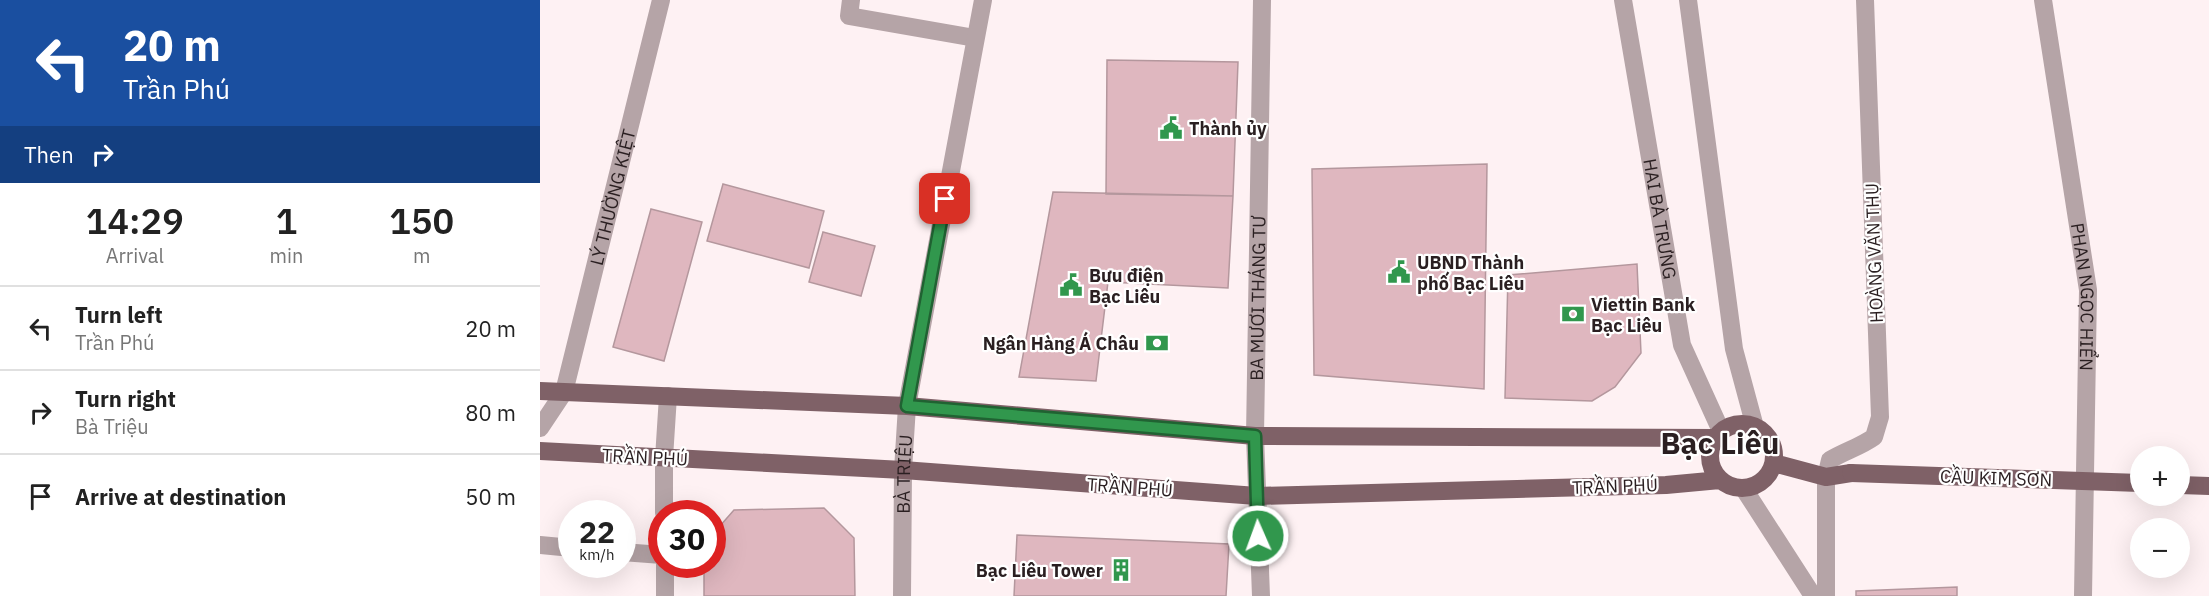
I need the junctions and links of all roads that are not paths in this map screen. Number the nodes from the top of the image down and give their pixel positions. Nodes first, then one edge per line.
1 (661, 0) edge
2 (851, 0) edge
3 (983, 0) edge
4 (1262, 0) edge
5 (1623, 0) edge
6 (1688, 0) edge
7 (1865, 0) edge
8 (2043, 0) edge
9 (975, 38) junction
10 (540, 391) edge
11 (564, 392) junction
12 (668, 396) junction
13 (907, 406) junction
14 (1755, 427) junction
15 (540, 428) edge
16 (1719, 435) junction
17 (1255, 436) junction
18 (540, 451) edge
19 (664, 458) junction
20 (1774, 463) junction
21 (903, 470) junction
22 (1826, 477) junction
23 (1720, 480) junction
24 (2130, 483) edge
25 (2190, 485) edge
26 (2209, 486) edge
27 (1744, 489) junction
28 (1257, 496) junction
29 (664, 500) edge
30 (540, 545) edge
31 (558, 547) edge
32 (665, 578) edge
33 (665, 596) edge
34 (903, 596) edge
35 (1261, 596) edge
36 (1813, 596) edge
37 (1826, 596) edge
38 (2083, 596) edge

1 - 11 street, LÝ THƯỜNG KIỆT
2 - 9 street
3 - 9 street, BÀ TRIỆU
4 - 17 street, BA MƯƠI THÁNG TƯ
5 - 16 street, HAI BÀ TRƯNG
6 - 14 street
7 - 22 street, HOÀNG VĂN THỤ
8 - 38 street, PHAN NGỌC HIỂN
9 - 13 street, BÀ TRIỆU
10 - 11 main road
11 - 12 main road
11 - 15 street, LÝ THƯỜNG KIỆT
12 - 13 main road
12 - 19 street
13 - 17 main road
13 - 21 street, BÀ TRIỆU
14 - 16 main road
14 - 20 main road
16 - 17 main road
16 - 23 main road
17 - 28 street, BA MƯƠI THÁNG TƯ
18 - 19 main road, TRẦN PHÚ
19 - 21 main road, TRẦN PHÚ
19 - 29 street
20 - 22 main road
20 - 27 main road
21 - 28 main road, TRẦN PHÚ
21 - 34 street, BÀ TRIỆU
22 - 24 main road, CẦU KIM SƠN, bridge
22 - 37 street
23 - 27 main road
23 - 28 main road, TRẦN PHÚ
25 - 26 main road
27 - 36 street
28 - 35 street, BA MƯƠI THÁNG TƯ
30 - 31 street
32 - 33 street

